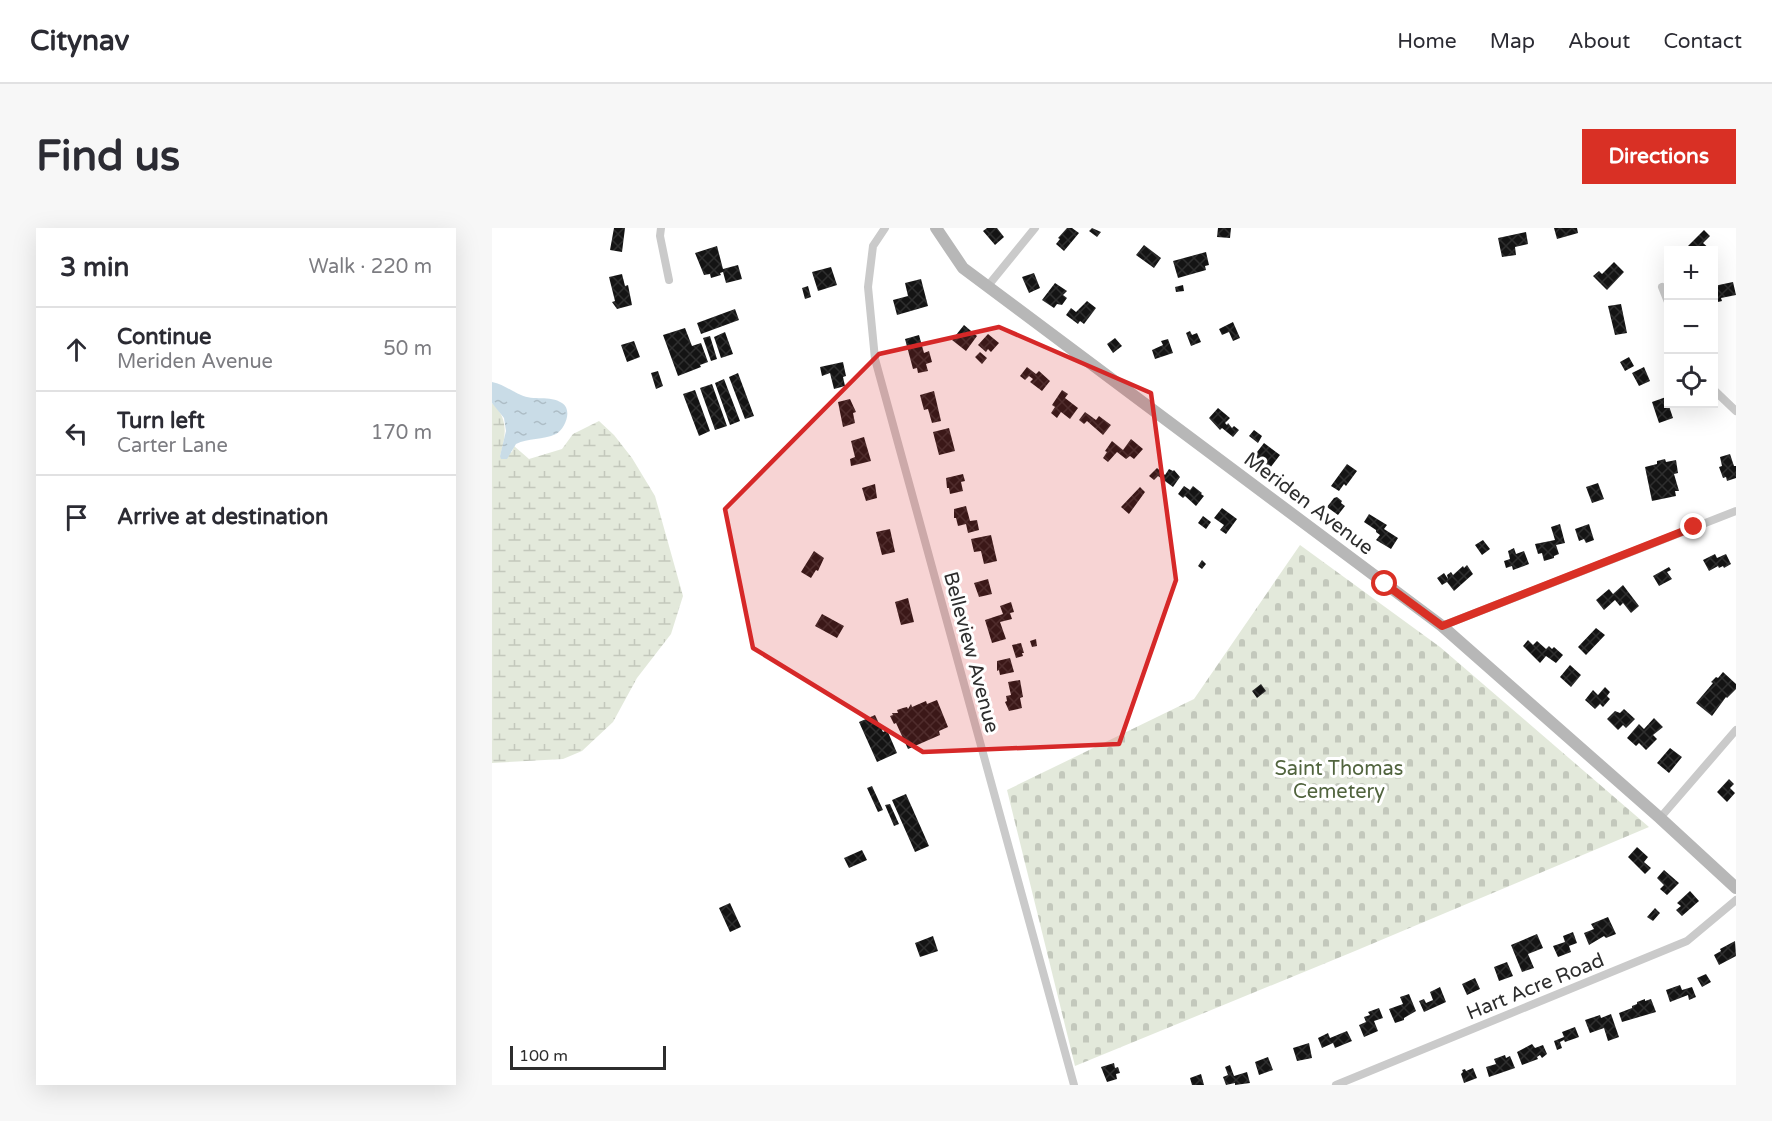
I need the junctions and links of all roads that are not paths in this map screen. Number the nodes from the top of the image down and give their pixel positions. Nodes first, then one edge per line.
1 (662, 228) edge
2 (885, 228) edge
3 (936, 228) edge
4 (1035, 228) edge
5 (669, 280) dead end
6 (987, 287) junction
7 (1662, 287) dead end
8 (1667, 300) edge
9 (1718, 395) edge
10 (1736, 411) edge
11 (1736, 511) edge
12 (1442, 626) junction
13 (1736, 730) edge
14 (1660, 818) junction
15 (1736, 888) edge
16 (1736, 900) edge
17 (1074, 1085) edge
18 (1336, 1085) edge

1 - 5 street
2 - 17 street, Belleview Avenue
3 - 6 main road, Meriden Avenue
4 - 6 street
6 - 12 main road, Meriden Avenue
7 - 8 street
9 - 10 street
11 - 12 street
12 - 14 main road, Meriden Avenue
13 - 14 street
14 - 15 main road, Meriden Avenue
16 - 18 street, Hart Acre Road

